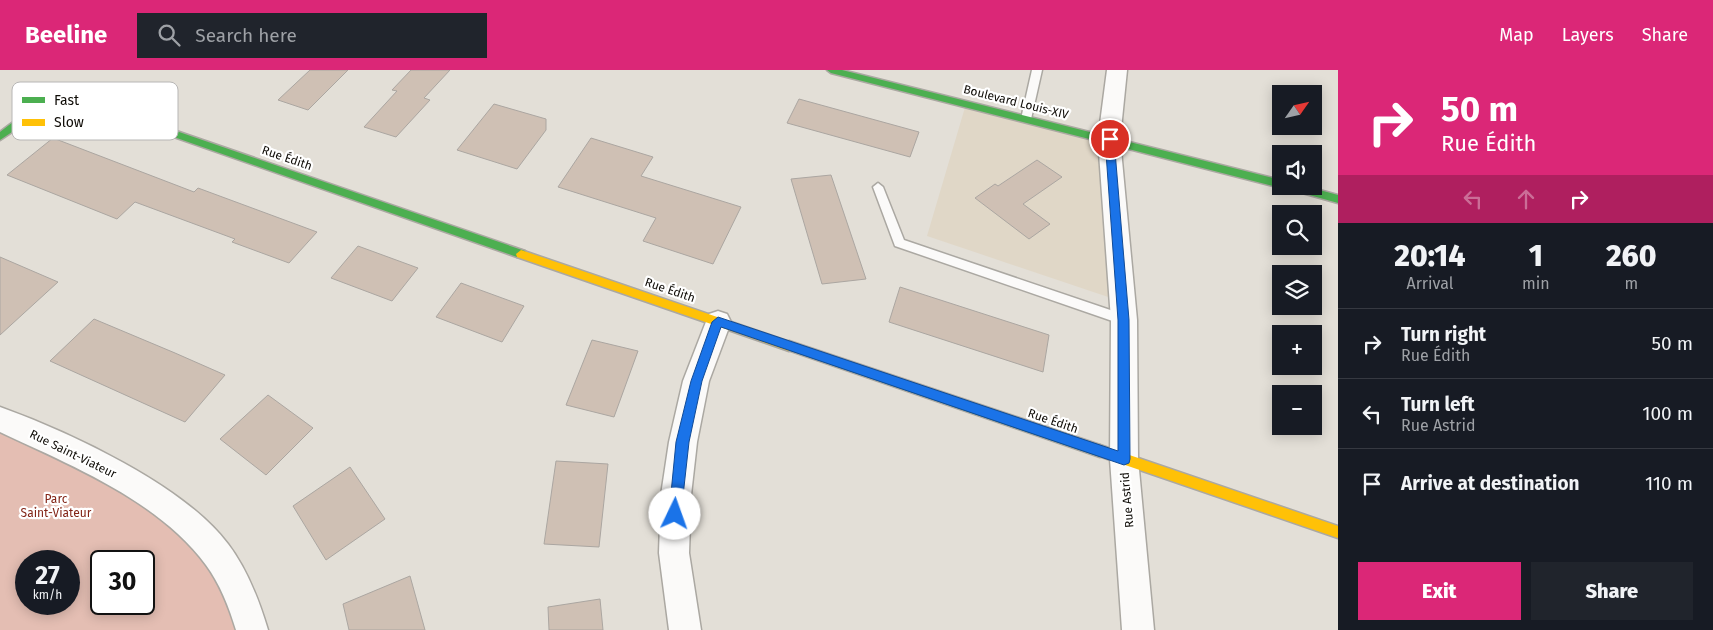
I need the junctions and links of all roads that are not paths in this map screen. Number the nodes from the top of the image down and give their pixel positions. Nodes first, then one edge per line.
1 (831, 70) edge
2 (1038, 70) edge
3 (1117, 70) edge
4 (1026, 119) junction
5 (12, 128) edge
6 (178, 135) edge
7 (0, 137) edge
8 (1110, 139) junction
9 (1272, 182) edge
10 (878, 187) dead end
11 (1322, 195) edge
12 (1338, 199) edge
13 (1124, 320) junction
14 (718, 322) junction
15 (0, 419) edge
16 (1124, 459) junction
17 (1338, 532) edge
18 (252, 630) edge
19 (685, 630) edge
20 (1138, 630) edge

1 - 4 street, Boulevard Louis-XIV
2 - 4 lane
3 - 8 street, Rue Astrid
4 - 8 street, Boulevard Louis-XIV
5 - 7 street, Rue Édith
6 - 14 street, Rue Édith
8 - 9 street, Boulevard Louis-XIV
8 - 13 street, Rue Astrid
10 - 13 lane
11 - 12 street
13 - 16 street, Rue Astrid
14 - 16 street, Rue Édith
14 - 19 street
15 - 18 street, Rue Saint-Viateur
16 - 17 street, Rue Édith
16 - 20 street, Rue Astrid

